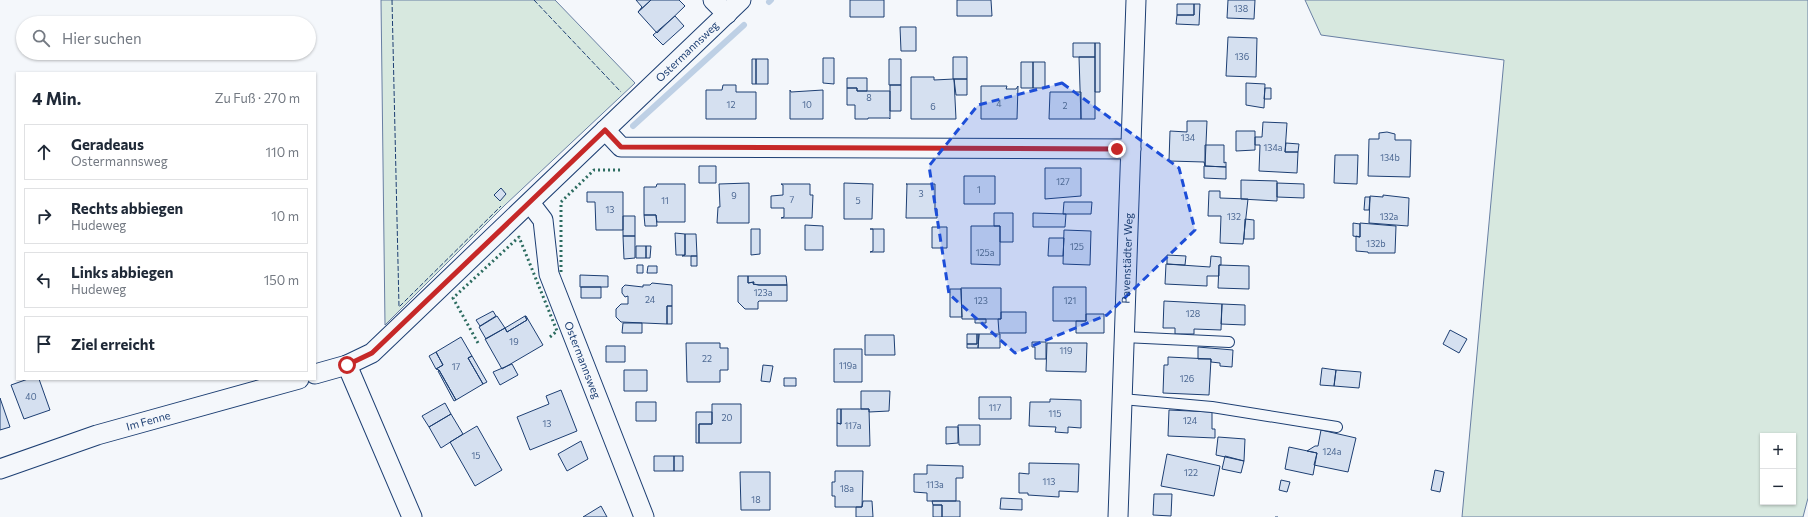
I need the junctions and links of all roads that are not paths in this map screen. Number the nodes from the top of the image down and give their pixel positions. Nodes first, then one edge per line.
1 (713, 0) edge
2 (741, 0) edge
3 (1136, 0) edge
4 (726, 14) junction
5 (605, 130) junction
6 (1131, 149) junction
7 (530, 203) junction
8 (1124, 337) junction
9 (1229, 342) dead end
10 (347, 365) junction
11 (316, 374) edge
12 (295, 380) edge
13 (1122, 399) junction
14 (1337, 428) dead end
15 (0, 469) edge
16 (412, 517) edge
17 (644, 517) edge
18 (1118, 517) edge

1 - 4 street
2 - 4 street, Ostermannsweg
3 - 6 street, Pavenstädter Weg
4 - 5 street, Ostermannsweg
5 - 6 street
5 - 7 street, Ostermannsweg
6 - 8 street, Pavenstädter Weg
7 - 10 street, Ostermannsweg
7 - 17 street, Ostermannsweg
8 - 9 lane
8 - 13 street, Pavenstädter Weg
10 - 11 street
10 - 16 street
12 - 15 street, Im Fenne
13 - 14 lane
13 - 18 street, Pavenstädter Weg

